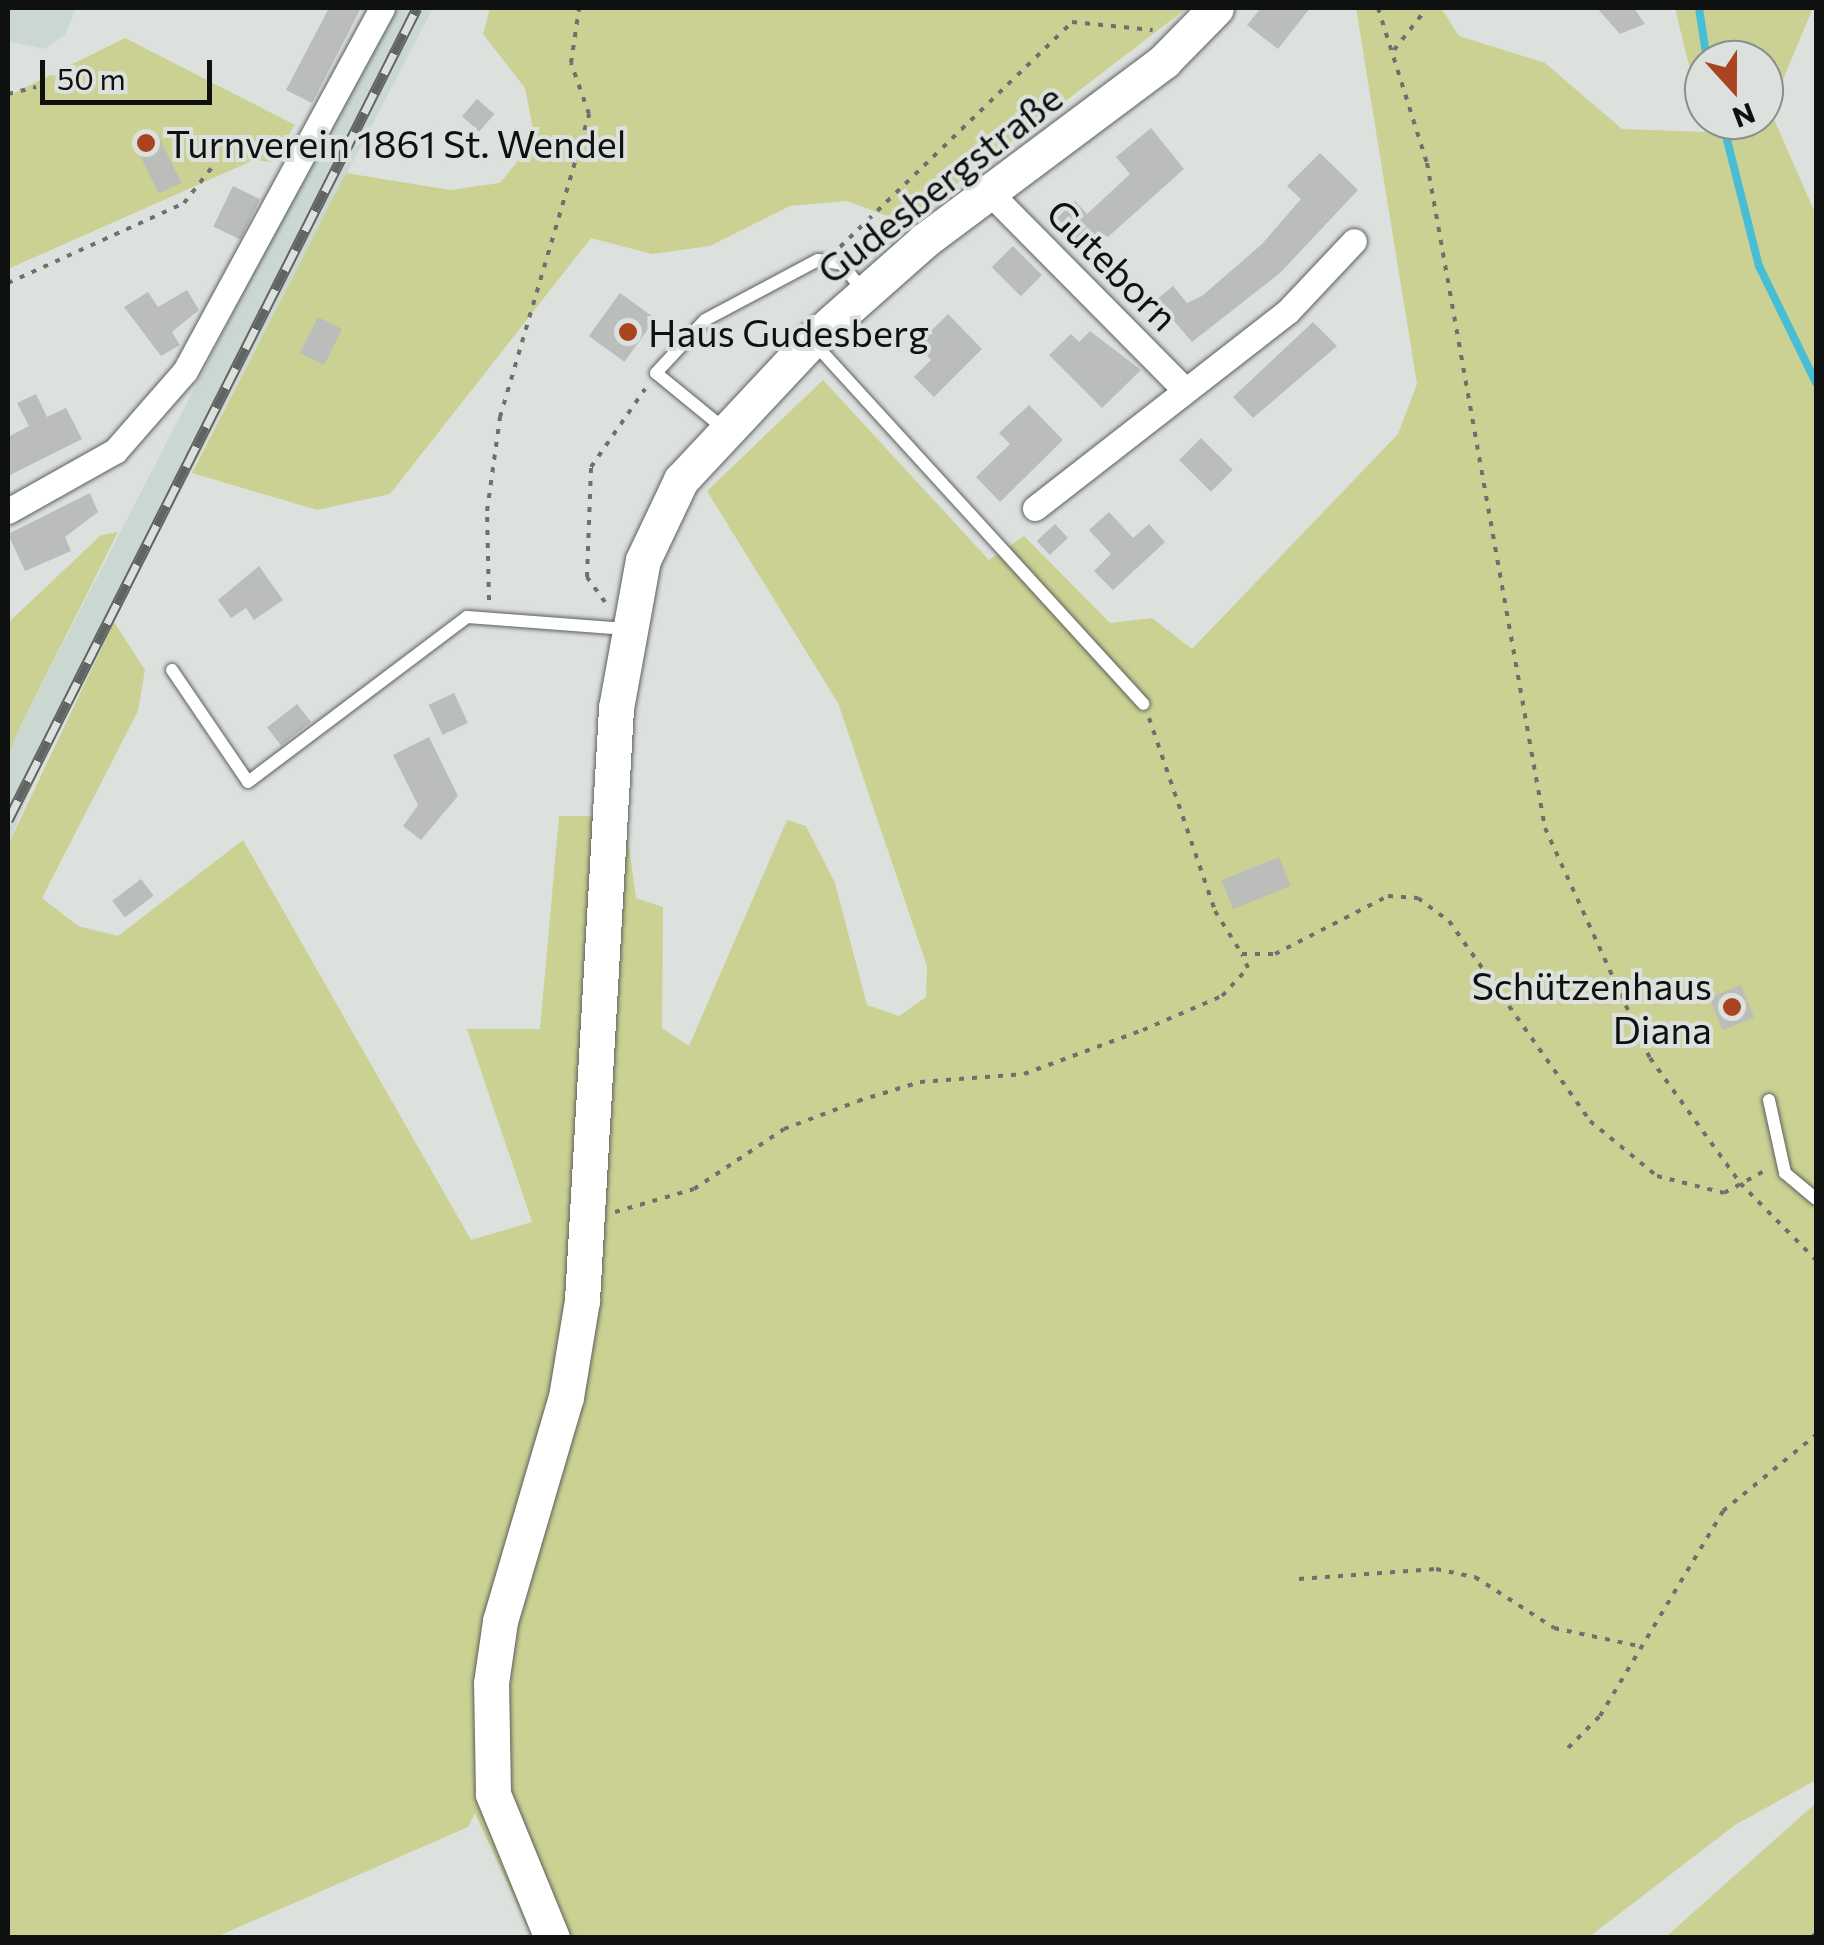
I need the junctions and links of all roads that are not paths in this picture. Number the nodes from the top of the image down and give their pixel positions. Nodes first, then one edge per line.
1 (382, 8) edge
2 (1207, 18) edge
3 (988, 191) junction
4 (1354, 240) dead end
5 (865, 292) junction
6 (812, 340) junction
7 (1184, 389) junction
8 (722, 427) junction
9 (1036, 508) dead end
10 (8, 511) edge
11 (626, 629) junction
12 (172, 670) dead end
13 (1143, 704) road end
14 (1769, 1100) dead end
15 (1816, 1199) edge
16 (552, 1938) edge

1 - 10 street
2 - 3 main road, Gudesbergstraße
3 - 5 main road, Gudesbergstraße
3 - 7 street, Guteborn
4 - 7 street
5 - 6 main road, Gudesbergstraße
5 - 8 lane
6 - 8 main road, Gudesbergstraße
6 - 13 lane
7 - 9 street
8 - 11 main road, Gudesbergstraße
11 - 12 lane
11 - 16 main road, Gudesbergstraße
14 - 15 lane

